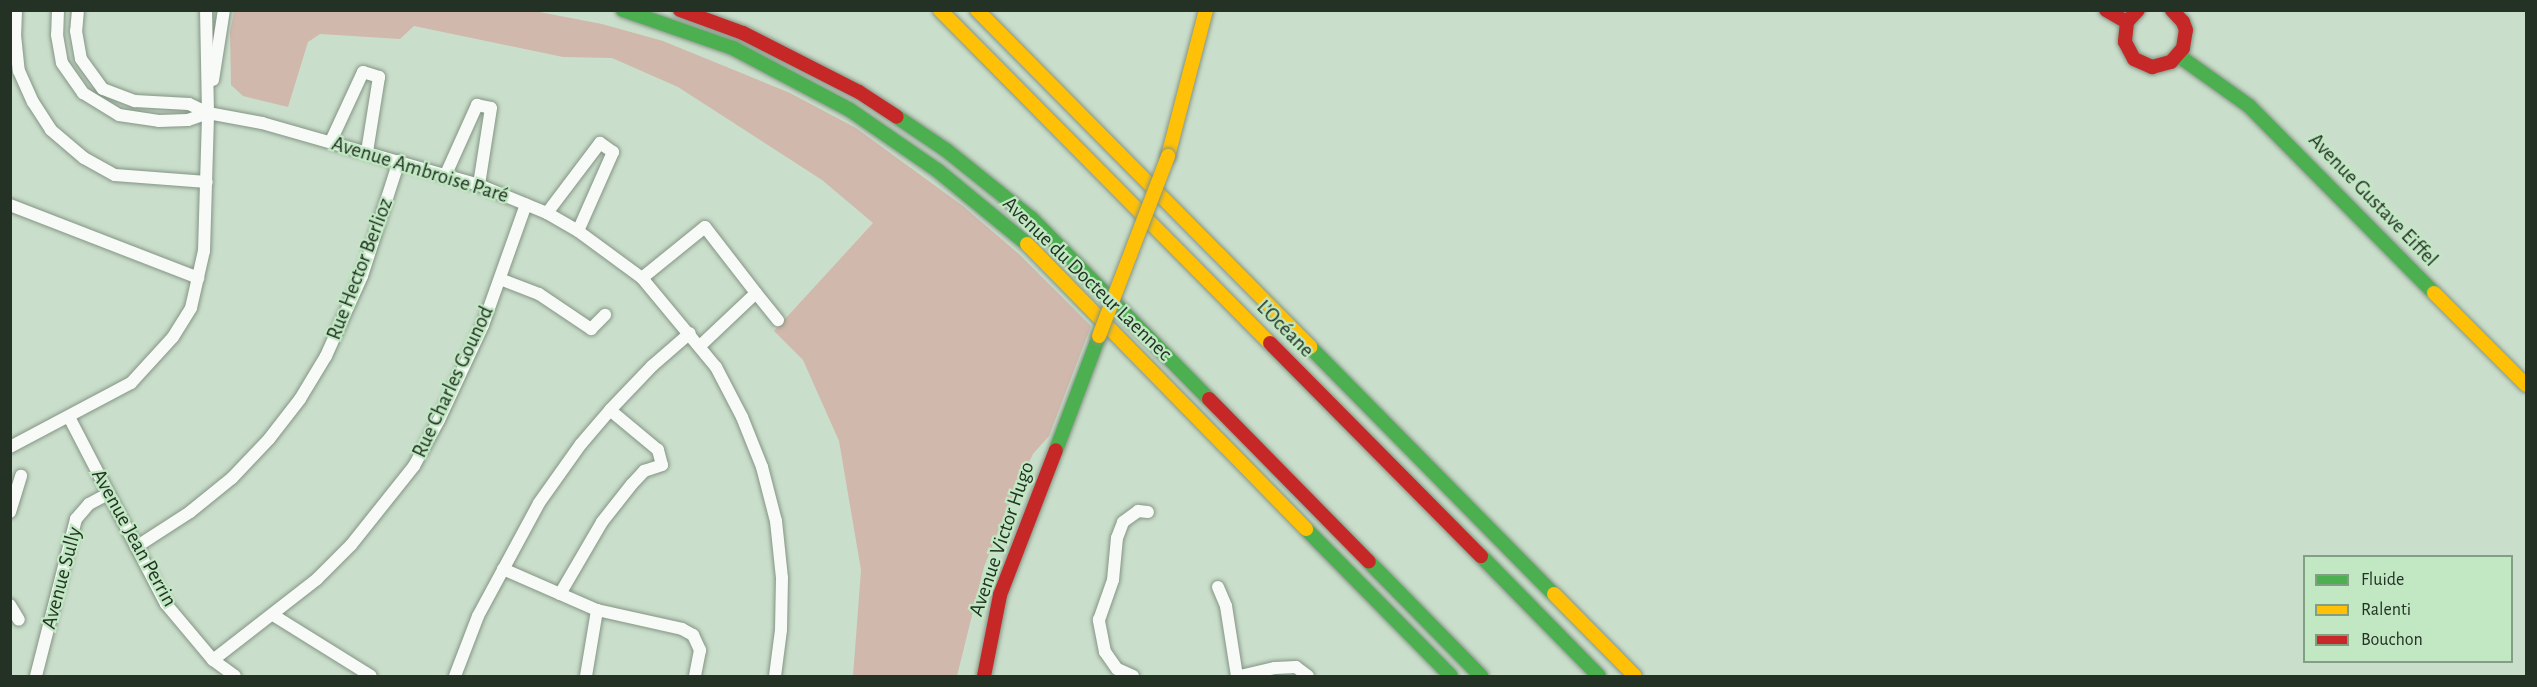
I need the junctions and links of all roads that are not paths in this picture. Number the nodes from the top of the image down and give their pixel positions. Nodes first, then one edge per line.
1 (16, 10) edge
2 (58, 10) edge
3 (78, 10) edge
4 (206, 10) edge
5 (224, 10) edge
6 (622, 10) edge
7 (680, 10) edge
8 (940, 10) edge
9 (977, 10) edge
10 (1206, 10) edge
11 (2106, 10) edge
12 (2138, 10) edge
13 (2177, 12) edge
14 (2127, 22) junction
15 (2179, 56) junction
16 (208, 113) junction
17 (331, 141) junction
18 (367, 152) junction
19 (399, 161) junction
20 (446, 174) junction
21 (207, 182) junction
22 (480, 184) junction
23 (526, 204) junction
24 (10, 205) edge
25 (547, 213) junction
26 (578, 231) junction
27 (198, 278) junction
28 (642, 278) junction
29 (500, 279) junction
30 (756, 293) junction
31 (605, 315) dead end
32 (778, 320) dead end
33 (690, 333) junction
34 (700, 346) junction
35 (2526, 385) edge
36 (610, 410) junction
37 (69, 417) junction
38 (10, 447) edge
39 (21, 476) dead end
40 (108, 494) junction
41 (10, 512) edge
42 (1148, 512) dead end
43 (136, 547) junction
44 (502, 569) junction
45 (1218, 587) dead end
46 (560, 594) junction
47 (10, 605) edge
48 (597, 610) junction
49 (273, 615) junction
50 (19, 620) dead end
51 (213, 660) junction
52 (36, 676) edge
53 (235, 676) edge
54 (371, 676) edge
55 (455, 676) edge
56 (586, 676) edge
57 (695, 676) edge
58 (775, 676) edge
59 (984, 676) edge
60 (1133, 676) edge
61 (1238, 676) edge
62 (1308, 676) edge
63 (1451, 676) edge
64 (1481, 676) edge
65 (1599, 676) edge
66 (1635, 676) edge

1 - 21 street
2 - 16 street
3 - 16 street, Avenue Ambroise Paré
4 - 16 street
5 - 16 street
6 - 63 main road, Avenue du Docteur Laennec
7 - 64 main road, Avenue du Docteur Laennec
8 - 65 main road, L’Océane
9 - 66 main road, L’Océane
10 - 59 main road, Avenue Victor Hugo, bridge
11 - 14 main road
12 - 14 main road
13 - 15 main road
14 - 15 main road
15 - 35 main road, Avenue Gustave Eiffel
16 - 17 street, Avenue Ambroise Paré
16 - 21 street
17 - 18 street, Avenue Ambroise Paré
17 - 18 street
18 - 19 street, Avenue Ambroise Paré
19 - 20 street, Avenue Ambroise Paré
19 - 43 street, Rue Hector Berlioz
20 - 22 street, Avenue Ambroise Paré
20 - 22 street
21 - 27 street
22 - 23 street, Avenue Ambroise Paré
23 - 25 street, Avenue Ambroise Paré
23 - 29 street, Rue Charles Gounod
24 - 27 street
25 - 26 street, Avenue Ambroise Paré
25 - 26 street
26 - 28 street, Avenue Ambroise Paré
27 - 37 street
28 - 30 street
28 - 33 street, Avenue Ambroise Paré
29 - 31 street
29 - 49 street, Rue Charles Gounod
30 - 32 street
30 - 34 street
33 - 34 street, Avenue Ambroise Paré
33 - 36 street
34 - 58 street, Avenue Ambroise Paré
36 - 44 street
36 - 46 street
37 - 38 street
37 - 40 street, Avenue Jean Perrin
39 - 41 street
40 - 43 street, Avenue Jean Perrin
40 - 52 street, Avenue Sully
42 - 60 street
43 - 51 street, Avenue Jean Perrin
44 - 46 street
44 - 55 street
45 - 61 street
46 - 48 street
47 - 50 street
48 - 56 street
48 - 57 street
49 - 51 street, Rue Charles Gounod
49 - 54 street
51 - 53 street, Avenue Jean Perrin
61 - 62 street

